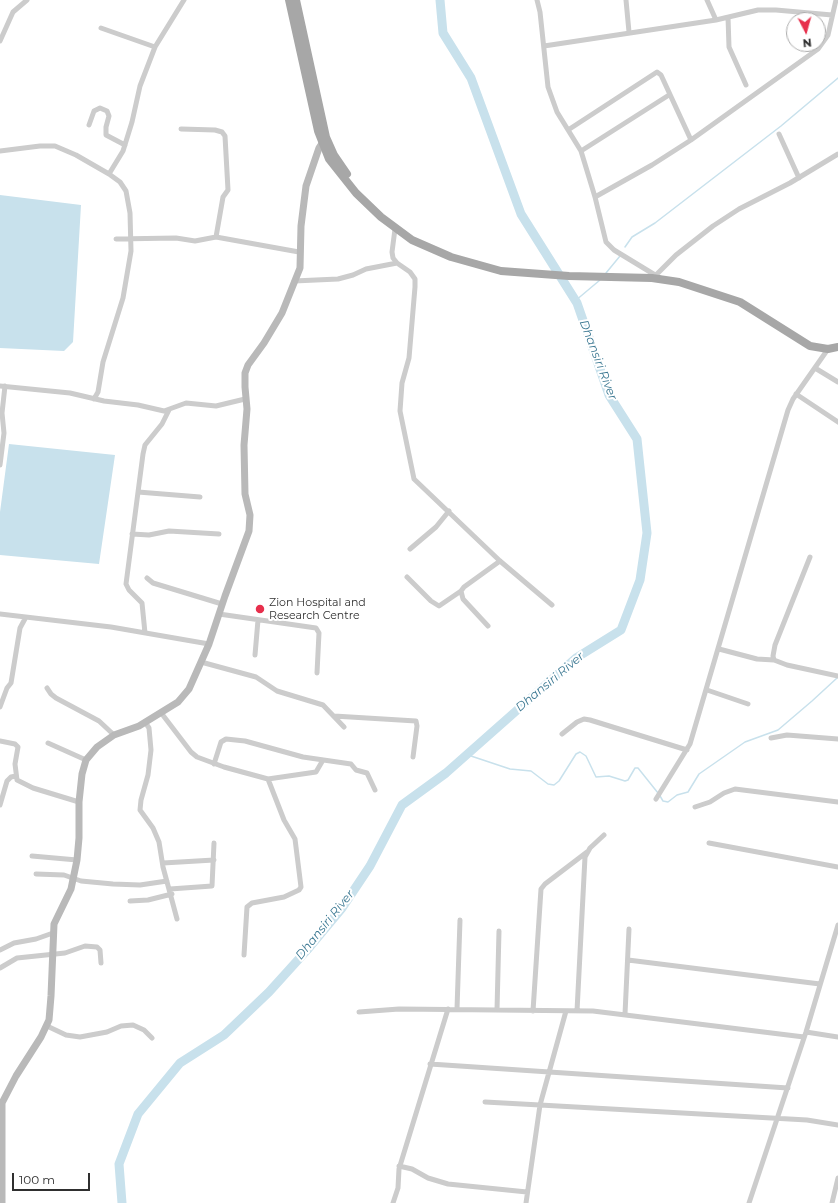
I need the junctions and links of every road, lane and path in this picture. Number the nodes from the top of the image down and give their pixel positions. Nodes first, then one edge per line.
1 (27, 0) edge
2 (184, 0) edge
3 (289, 0) edge
4 (296, 0) edge
5 (536, 0) edge
6 (626, 0) edge
7 (707, 0) edge
8 (836, 0) edge
9 (832, 15) junction
10 (728, 17) junction
11 (716, 20) junction
12 (101, 28) dead end
13 (629, 32) junction
14 (0, 41) edge
15 (155, 46) junction
16 (544, 46) junction
17 (746, 85) dead end
18 (669, 96) junction
19 (89, 125) dead end
20 (181, 129) dead end
21 (568, 130) junction
22 (779, 134) dead end
23 (324, 140) junction
24 (691, 140) junction
25 (125, 145) junction
26 (0, 151) edge
27 (581, 151) junction
28 (838, 154) edge
29 (109, 174) junction
30 (799, 178) junction
31 (595, 197) junction
32 (395, 229) junction
33 (216, 237) junction
34 (116, 238) dead end
35 (131, 238) junction
36 (299, 252) junction
37 (397, 263) junction
38 (660, 277) junction
39 (294, 281) junction
40 (838, 347) edge
41 (828, 349) junction
42 (815, 368) junction
43 (831, 378) junction
44 (838, 378) edge
45 (838, 382) edge
46 (3, 386) edge
47 (796, 394) junction
48 (94, 399) junction
49 (245, 399) junction
50 (169, 410) junction
51 (838, 422) edge
52 (0, 466) edge
53 (138, 492) junction
54 (200, 497) dead end
55 (449, 511) junction
56 (132, 534) junction
57 (219, 534) dead end
58 (410, 549) dead end
59 (810, 557) dead end
60 (500, 561) junction
61 (407, 577) dead end
62 (147, 578) dead end
63 (461, 591) junction
64 (222, 604) junction
65 (552, 605) dead end
66 (0, 614) edge
67 (219, 614) junction
68 (26, 617) junction
69 (258, 620) junction
70 (488, 626) dead end
71 (145, 633) junction
72 (209, 644) junction
73 (719, 649) junction
74 (255, 655) dead end
75 (774, 660) junction
76 (201, 662) junction
77 (317, 674) dead end
78 (838, 676) edge
79 (47, 688) dead end
80 (707, 690) junction
81 (748, 704) dead end
82 (0, 707) edge
83 (162, 714) junction
84 (334, 716) junction
85 (145, 722) junction
86 (344, 727) dead end
87 (562, 734) dead end
88 (114, 735) junction
89 (770, 738) dead end
90 (838, 739) edge
91 (0, 741) edge
92 (48, 743) dead end
93 (687, 750) junction
94 (413, 757) dead end
95 (86, 760) junction
96 (323, 760) junction
97 (214, 764) junction
98 (16, 776) junction
99 (268, 779) junction
100 (375, 790) dead end
101 (656, 799) dead end
102 (79, 802) junction
103 (838, 802) edge
104 (0, 805) edge
105 (695, 807) dead end
106 (604, 835) dead end
107 (214, 843) dead end
108 (709, 843) dead end
109 (587, 851) junction
110 (32, 856) dead end
111 (77, 860) junction
112 (214, 860) junction
113 (162, 863) junction
114 (838, 867) edge
115 (36, 874) dead end
116 (74, 877) junction
117 (167, 881) junction
118 (171, 892) junction
119 (130, 901) dead end
120 (177, 919) dead end
121 (460, 920) dead end
122 (838, 925) edge
123 (629, 930) dead end
124 (499, 931) dead end
125 (53, 935) junction
126 (0, 950) edge
127 (53, 953) junction
128 (244, 955) dead end
129 (628, 960) junction
130 (101, 963) dead end
131 (0, 968) edge
132 (820, 984) junction
133 (448, 1009) junction
134 (457, 1010) junction
135 (497, 1010) junction
136 (534, 1011) junction
137 (566, 1011) junction
138 (577, 1011) junction
139 (360, 1012) dead end
140 (625, 1014) junction
141 (47, 1026) junction
142 (805, 1034) junction
143 (838, 1037) edge
144 (152, 1038) dead end
145 (430, 1064) junction
146 (548, 1073) junction
147 (788, 1088) junction
148 (485, 1102) dead end
149 (540, 1105) junction
150 (778, 1118) junction
151 (838, 1125) edge
152 (399, 1166) junction
153 (838, 1178) edge
154 (1, 1181) edge
155 (528, 1192) junction
156 (2, 1203) edge
157 (393, 1203) edge
158 (526, 1203) edge
159 (749, 1203) edge
160 (832, 1203) edge

1 - 14 street
2 - 15 street
3 - 23 main road
4 - 23 main road
5 - 16 street
6 - 13 street
7 - 11 street
8 - 9 street
9 - 10 street
9 - 24 street
10 - 11 street
10 - 17 street
11 - 13 street
12 - 15 street
13 - 16 street
15 - 25 street
16 - 21 street
18 - 21 street
18 - 24 street
18 - 27 street
19 - 25 street
20 - 33 street
21 - 27 street
22 - 30 street
23 - 32 main road
23 - 36 street
24 - 31 street
25 - 29 street
26 - 29 street
27 - 31 street
28 - 30 street
29 - 35 street
30 - 38 street
31 - 38 street
32 - 37 street
32 - 38 main road
33 - 35 street
33 - 36 street
34 - 35 street
35 - 48 street
36 - 39 street
37 - 39 street
37 - 55 street
38 - 41 main road
39 - 49 street
40 - 41 main road
41 - 42 street
42 - 43 street
42 - 47 street
43 - 44 street
43 - 45 street
46 - 48 street
46 - 52 street
47 - 51 street
47 - 73 street
48 - 50 street
49 - 50 street
49 - 64 street
50 - 53 street
53 - 54 street
53 - 56 street
55 - 58 street
55 - 60 street
56 - 57 street
56 - 71 street
59 - 75 street
60 - 63 street
60 - 65 street
61 - 63 street
62 - 64 street
63 - 70 street
64 - 67 street
66 - 68 street
67 - 69 street
67 - 72 street
68 - 71 street
68 - 82 street
69 - 74 street
69 - 77 street
71 - 72 street
72 - 76 street
73 - 75 street
73 - 80 street
75 - 78 street
76 - 83 street
76 - 84 street
79 - 88 street
80 - 81 street
80 - 93 street
83 - 85 street
83 - 97 street
84 - 86 street
84 - 94 street
85 - 88 street
85 - 113 street
87 - 93 street
88 - 95 street
89 - 90 street
91 - 98 street
92 - 95 street
93 - 101 street
95 - 102 street
96 - 97 street
96 - 99 street
96 - 100 street
97 - 99 street
98 - 102 street
98 - 104 street
99 - 128 street
102 - 111 street
103 - 105 street
106 - 109 street
107 - 112 street
108 - 114 street
109 - 136 street
109 - 138 street
110 - 111 street
111 - 116 street
112 - 113 street
112 - 118 street
113 - 117 street
115 - 116 street
116 - 117 street
116 - 125 street
117 - 118 street
118 - 119 street
118 - 120 street
121 - 134 street
122 - 132 street
123 - 129 street
124 - 135 street
125 - 126 street
125 - 127 street
127 - 130 street
127 - 131 street
127 - 141 street
129 - 132 street
129 - 140 street
132 - 142 street
133 - 134 street
133 - 139 street
133 - 145 street
134 - 135 street
135 - 136 street
136 - 137 street
137 - 138 street
137 - 146 street
138 - 140 street
140 - 142 street
141 - 144 street
141 - 154 street
142 - 143 street
142 - 147 street
145 - 146 street
145 - 152 street
146 - 147 street
146 - 149 street
147 - 150 street
148 - 149 street
149 - 150 street
149 - 155 street
150 - 151 street
150 - 159 street
152 - 155 street
152 - 157 street
153 - 160 street
154 - 156 street
155 - 158 street

